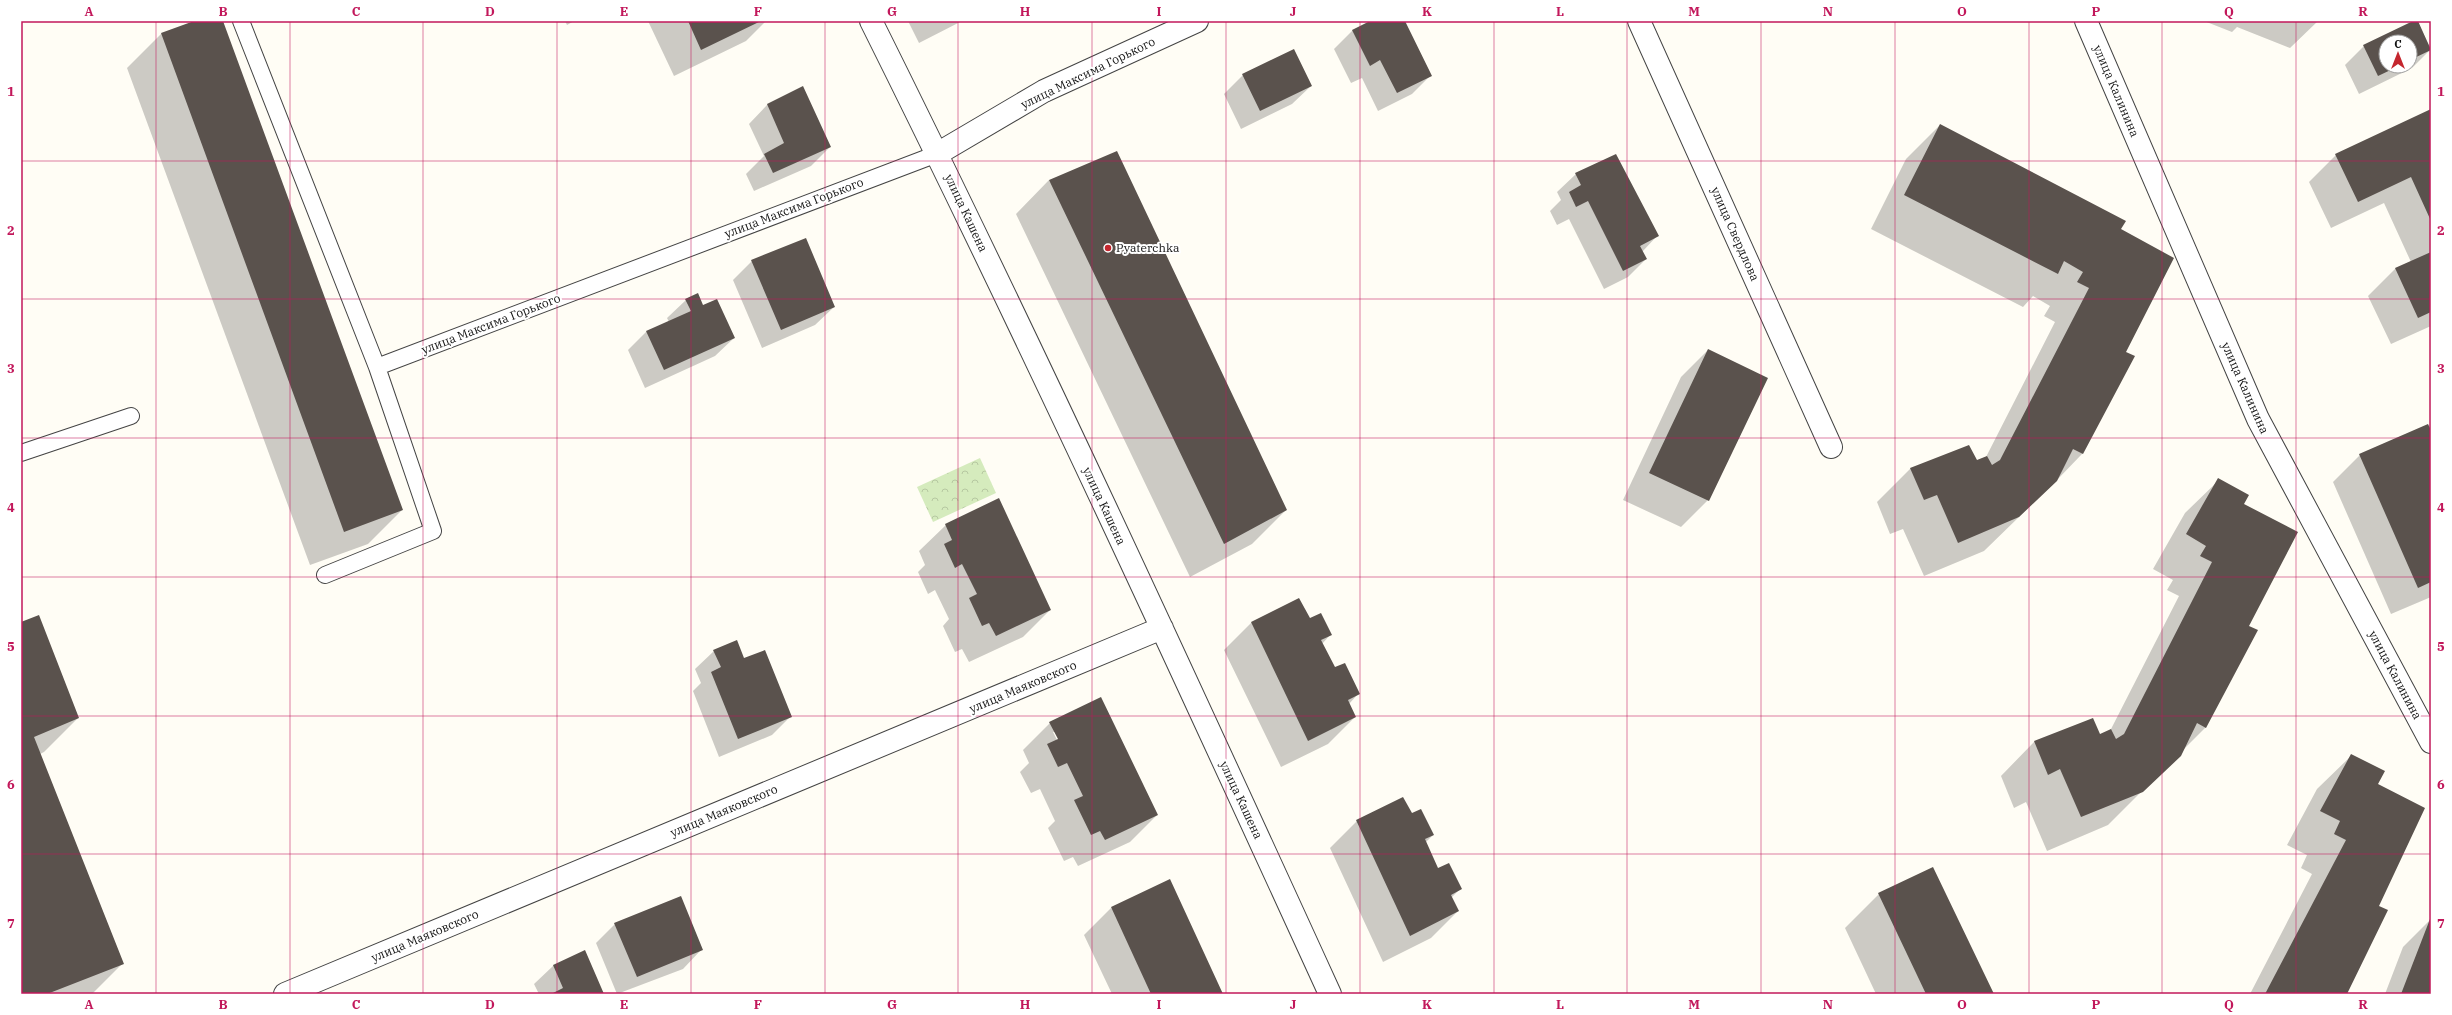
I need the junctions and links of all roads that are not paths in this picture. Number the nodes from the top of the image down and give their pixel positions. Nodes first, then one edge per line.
1 (242, 21) edge
2 (871, 21) edge
3 (1197, 21) edge
4 (1639, 21) edge
5 (2086, 21) edge
6 (938, 154) junction
7 (377, 367) junction
8 (131, 416) dead end
9 (1831, 448) dead end
10 (21, 454) edge
11 (325, 575) dead end
12 (1162, 628) junction
13 (2431, 742) edge
14 (285, 994) edge
15 (1330, 994) edge

1 - 7 lane
2 - 6 street, улица Кашена
3 - 6 street, улица Максима Горького
4 - 9 street, улица Свердлова
5 - 13 street, улица Калинина
6 - 7 lane, улица Максима Горького
6 - 12 street, улица Кашена
7 - 11 lane
8 - 10 lane
12 - 14 street, улица Маяковского
12 - 15 street, улица Кашена

